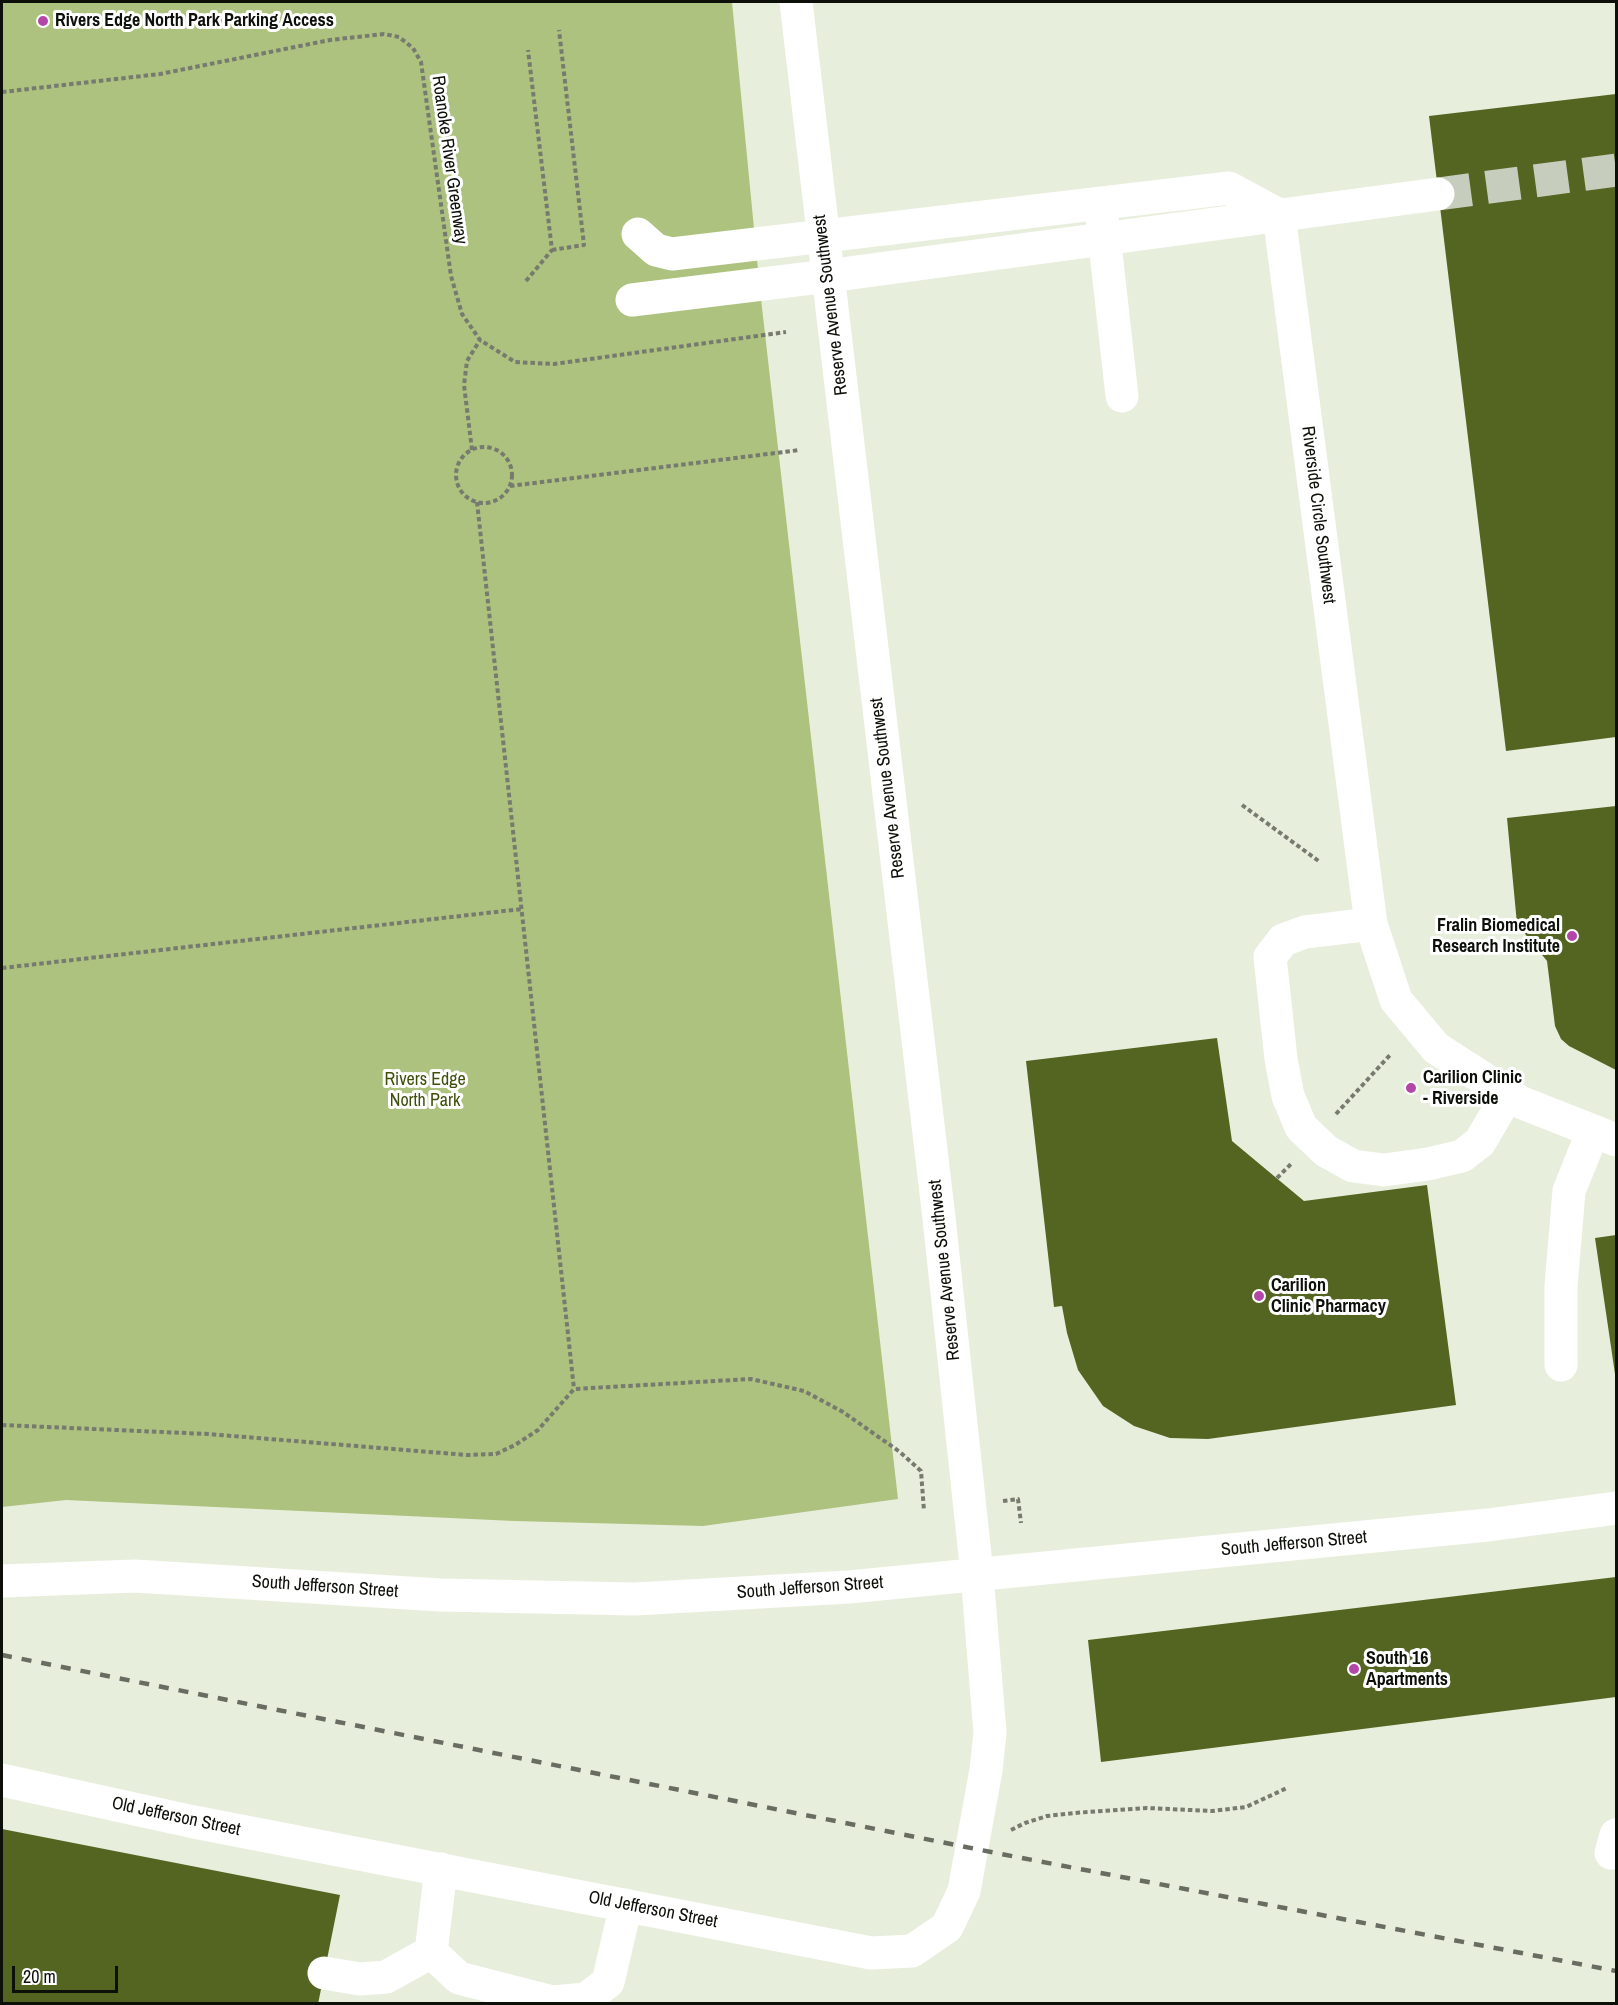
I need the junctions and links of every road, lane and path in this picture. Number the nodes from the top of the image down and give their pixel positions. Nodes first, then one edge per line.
1 (796, 2) edge
2 (558, 30) dead end
3 (528, 50) dead end
4 (2, 92) edge
5 (1438, 194) tunnel mouth
6 (1100, 203) junction
7 (1279, 215) junction
8 (638, 234) dead end
9 (823, 236) junction
10 (1104, 239) junction
11 (552, 250) junction
12 (828, 276) junction
13 (526, 281) dead end
14 (632, 300) dead end
15 (786, 332) dead end
16 (480, 340) junction
17 (1122, 396) dead end
18 (472, 450) junction
19 (800, 450) dead end
20 (510, 486) junction
21 (477, 502) junction
22 (1242, 805) dead end
23 (1320, 862) dead end
24 (522, 909) junction
25 (1371, 924) junction
26 (2, 968) edge
27 (1508, 1094) junction
28 (1605, 1135) edge
29 (1561, 1365) dead end
30 (573, 1389) junction
31 (2, 1425) edge
32 (999, 1502) dead end
33 (1617, 1508) edge
34 (924, 1511) dead end
35 (1021, 1523) dead end
36 (977, 1574) junction
37 (2, 1581) edge
38 (2, 1780) edge
39 (1287, 1788) dead end
40 (973, 1848) junction
41 (441, 1869) junction
42 (626, 1905) junction
43 (432, 1952) junction
44 (324, 1973) dead end

1 - 9 street, Reserve Avenue Southwest
2 - 11 path
3 - 11 path
4 - 16 path, Roanoke River Greenway
5 - 7 street
6 - 7 street
6 - 9 street
6 - 10 street
7 - 10 street
7 - 25 street, Riverside Circle Southwest
8 - 9 street
9 - 12 street, Reserve Avenue Southwest
10 - 12 street
10 - 17 street
11 - 13 path
12 - 14 street
12 - 36 street, Reserve Avenue Southwest
15 - 16 path, Roanoke River Greenway
16 - 18 path
18 - 20 path
18 - 21 path
19 - 20 path
20 - 21 path
21 - 24 path
22 - 23 path
24 - 26 path
24 - 30 path
25 - 27 street, Riverside Circle Southwest
25 - 27 street
27 - 28 street, Riverside Circle Southwest
28 - 29 street
30 - 31 path
30 - 34 path
32 - 35 path
33 - 36 street, South Jefferson Street
36 - 37 street, South Jefferson Street
36 - 40 street, Old Jefferson Street
38 - 41 street, Old Jefferson Street
39 - 40 path
40 - 42 street, Old Jefferson Street
41 - 42 street, Old Jefferson Street
41 - 43 street
42 - 43 street
43 - 44 street

